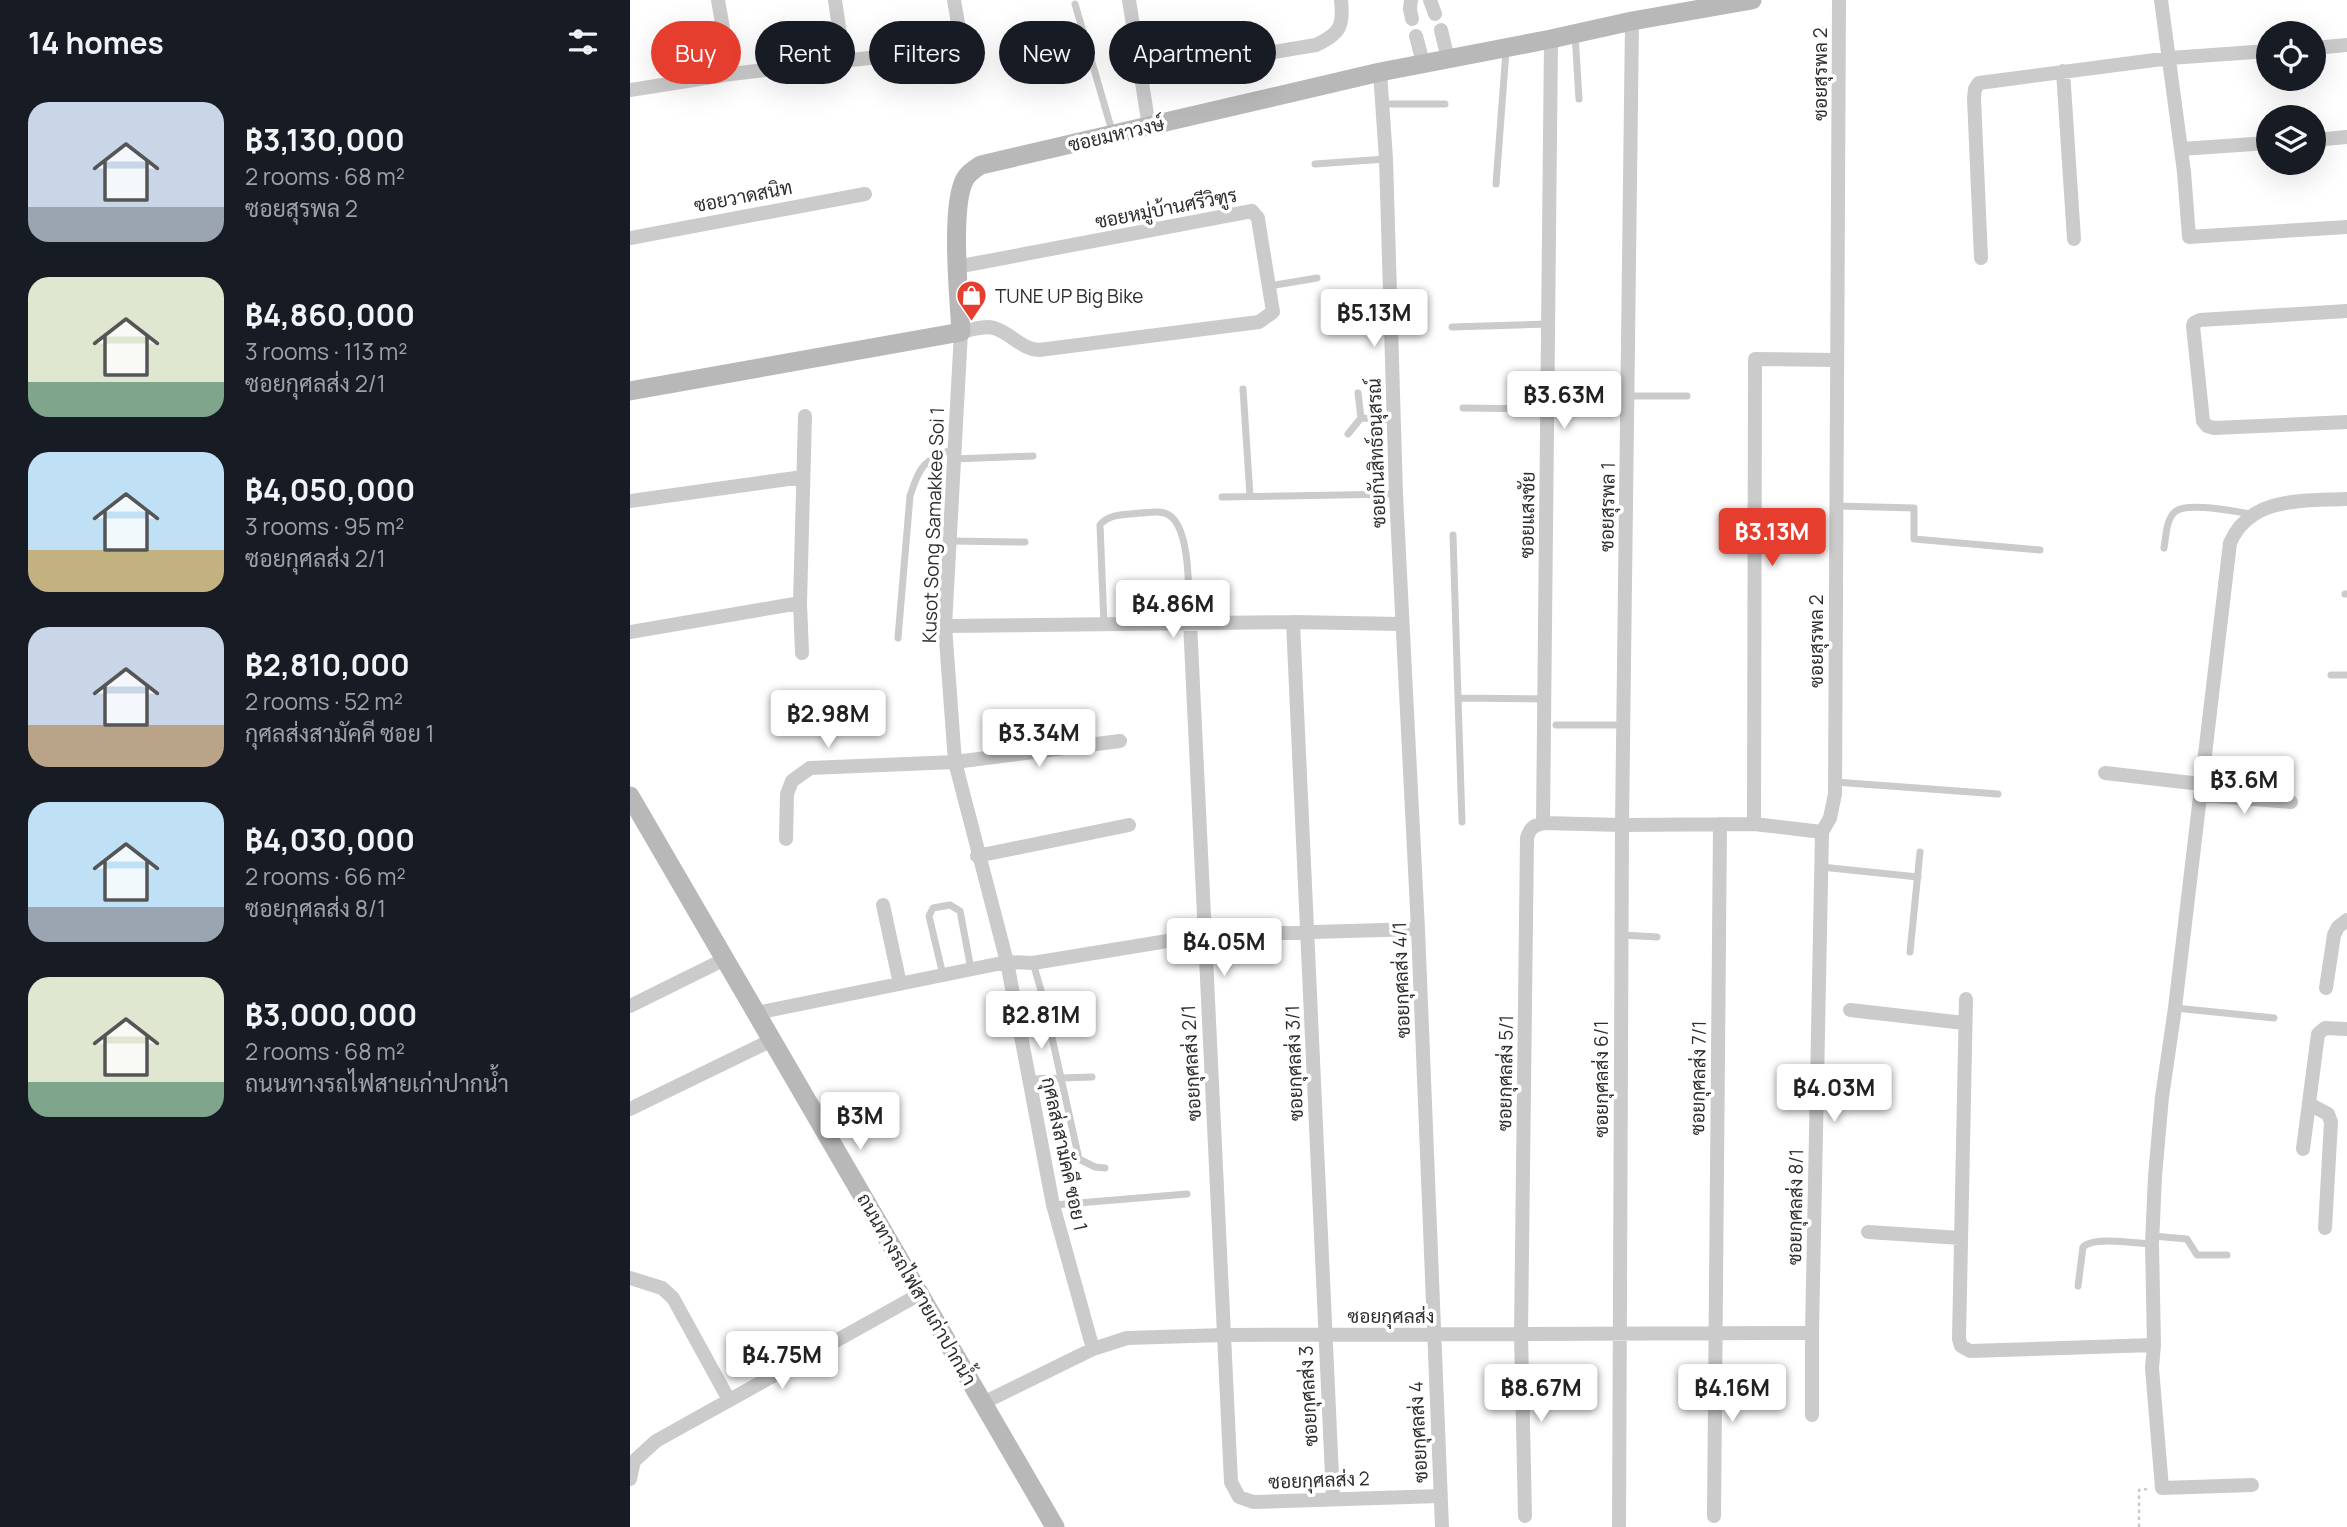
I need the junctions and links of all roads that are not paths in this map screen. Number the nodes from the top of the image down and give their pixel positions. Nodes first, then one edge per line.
1 (718, 0) edge
2 (835, 0) edge
3 (954, 0) edge
4 (1129, 0) edge
5 (1341, 0) edge
6 (1411, 0) edge
7 (1752, 0) edge
8 (1839, 0) edge
9 (2161, 0) edge
10 (1075, 4) dead end
11 (1672, 6) edge
12 (1412, 19) dead end
13 (722, 21) edge
14 (838, 21) edge
15 (1632, 21) junction
16 (1441, 30) dead end
17 (1575, 34) junction
18 (1416, 36) dead end
19 (1551, 39) junction
20 (2347, 45) edge
21 (1507, 47) junction
22 (2326, 47) edge
23 (1276, 52) edge
24 (2256, 52) edge
25 (2170, 58) junction
26 (1448, 60) junction
27 (855, 61) edge
28 (1423, 63) junction
29 (2063, 71) junction
30 (1380, 72) junction
31 (668, 84) edge
32 (630, 90) edge
33 (1578, 99) dead end
34 (1382, 104) junction
35 (1445, 104) dead end
36 (1149, 127) junction
37 (1113, 135) junction
38 (2347, 137) edge
39 (2326, 138) edge
40 (2256, 144) edge
41 (2181, 149) junction
42 (1387, 159) junction
43 (1315, 164) dead end
44 (1496, 184) dead end
45 (865, 194) dead end
46 (2347, 227) edge
47 (630, 238) edge
48 (2074, 239) dead end
49 (1981, 258) dead end
50 (956, 267) junction
51 (1317, 278) dead end
52 (1269, 286) junction
53 (2347, 311) edge
54 (1548, 324) junction
55 (1452, 327) dead end
56 (961, 332) junction
57 (1838, 360) junction
58 (1243, 389) dead end
59 (630, 391) edge
60 (1358, 393) dead end
61 (1627, 396) junction
62 (1687, 396) dead end
63 (1463, 408) dead end
64 (1547, 409) junction
65 (804, 416) dead end
66 (1361, 418) junction
67 (1394, 420) junction
68 (2347, 422) edge
69 (1348, 434) dead end
70 (954, 454) junction
71 (1033, 456) dead end
72 (803, 477) junction
73 (1396, 494) junction
74 (1250, 496) junction
75 (1222, 497) dead end
76 (2347, 499) edge
77 (630, 501) edge
78 (1837, 506) junction
79 (2254, 514) junction
80 (1453, 535) dead end
81 (949, 541) junction
82 (1025, 542) dead end
83 (2164, 548) dead end
84 (2040, 550) dead end
85 (800, 603) junction
86 (1190, 622) junction
87 (1293, 622) junction
88 (1104, 624) junction
89 (1401, 624) junction
90 (945, 626) junction
91 (630, 632) edge
92 (898, 638) dead end
93 (802, 653) dead end
94 (2331, 675) dead end
95 (2347, 675) edge
96 (1458, 698) junction
97 (1544, 699) junction
98 (1556, 725) dead end
99 (1623, 725) junction
100 (1120, 741) dead end
101 (955, 762) junction
102 (2105, 773) dead end
103 (1835, 782) junction
104 (2201, 790) junction
105 (1998, 794) dead end
106 (630, 796) edge
107 (2291, 802) dead end
108 (1461, 822) dead end
109 (1543, 823) junction
110 (1720, 824) junction
111 (1754, 824) junction
112 (1129, 825) dead end
113 (1622, 825) junction
114 (1822, 832) junction
115 (786, 839) dead end
116 (1920, 852) dead end
117 (977, 856) junction
118 (1821, 867) junction
119 (1918, 877) junction
120 (883, 905) dead end
121 (2347, 920) edge
122 (1418, 929) junction
123 (1308, 931) junction
124 (1204, 935) junction
125 (1621, 935) junction
126 (1657, 937) dead end
127 (1910, 952) dead end
128 (724, 959) junction
129 (1007, 962) junction
130 (1033, 963) junction
131 (971, 969) junction
132 (943, 975) junction
133 (900, 984) junction
134 (2326, 988) dead end
135 (1966, 999) dead end
136 (630, 1006) edge
137 (2175, 1008) junction
138 (1850, 1010) dead end
139 (756, 1013) junction
140 (2274, 1018) dead end
141 (1964, 1023) junction
142 (2347, 1029) edge
143 (772, 1040) junction
144 (1093, 1077) dead end
145 (1061, 1078) junction
146 (1029, 1079) junction
147 (2309, 1104) junction
148 (630, 1109) edge
149 (2303, 1149) dead end
150 (1105, 1168) dead end
151 (1187, 1194) dead end
152 (1053, 1205) junction
153 (2325, 1228) dead end
154 (1868, 1232) dead end
155 (1961, 1238) junction
156 (2152, 1240) junction
157 (2227, 1255) dead end
158 (630, 1278) edge
159 (2078, 1286) dead end
160 (920, 1294) junction
161 (1714, 1333) junction
162 (1812, 1333) junction
163 (1325, 1334) junction
164 (1521, 1334) junction
165 (1619, 1334) junction
166 (1224, 1335) junction
167 (1433, 1336) junction
168 (2154, 1345) junction
169 (1093, 1349) junction
170 (729, 1401) junction
171 (983, 1403) junction
172 (1812, 1415) dead end
173 (630, 1479) edge
174 (2252, 1485) dead end
175 (1440, 1496) junction
176 (1333, 1498) junction
177 (1525, 1516) dead end
178 (1714, 1516) dead end
179 (1055, 1527) edge
180 (1442, 1527) edge
181 (1619, 1527) edge

1 - 13 street
2 - 14 street
3 - 27 street
4 - 36 street
5 - 23 street
6 - 12 street
7 - 11 street, ซอยมหาวงษ์
8 - 57 street, ซอยสุรพล 2
9 - 25 street
10 - 37 lane
11 - 15 street, ซอยมหาวงษ์
15 - 17 street, ซอยมหาวงษ์
15 - 61 street, ซอยสุรพล 1
16 - 26 street
17 - 19 street, ซอยมหาวงษ์
17 - 33 lane
18 - 28 street
19 - 21 street, ซอยมหาวงษ์
19 - 54 street, ซอยแสงชัย
20 - 22 street
21 - 26 street, ซอยมหาวงษ์
21 - 44 lane
24 - 25 street
25 - 29 street
25 - 41 street
26 - 28 street, ซอยมหาวงษ์
28 - 30 street, ซอยมหาวงษ์
29 - 48 street
29 - 49 street
30 - 34 street, ซอยกันสิทธ์อนุสรณ์
30 - 36 street, ซอยมหาวงษ์
31 - 32 street
34 - 35 lane
34 - 42 street, ซอยกันสิทธ์อนุสรณ์
36 - 37 street, ซอยมหาวงษ์
37 - 50 street, ซอยมหาวงษ์
38 - 39 street
40 - 41 street
41 - 46 street
42 - 43 lane
42 - 67 street, ซอยกันสิทธ์อนุสรณ์
45 - 47 street, ซอยวาดสนิท
50 - 52 street, ซอยหมู่บ้านศรีวิฑูร
50 - 56 street, ซอยมหาวงษ์
51 - 52 lane
52 - 56 street, ซอยหมู่บ้านศรีวิฑูร
53 - 68 street
54 - 55 lane
54 - 64 street, ซอยแสงชัย
56 - 59 street
56 - 70 street, Kusot Song Samakkee Soi 1
57 - 78 street, ซอยสุรพล 2
57 - 111 street
58 - 74 lane
60 - 66 lane
61 - 62 lane
61 - 99 street, ซอยสุรพล 1
63 - 64 lane
64 - 97 street, ซอยแสงชัย
65 - 72 street
66 - 67 lane
66 - 69 lane
67 - 73 street, ซอยกันสิทธ์อนุสรณ์
70 - 71 lane
70 - 81 street, Kusot Song Samakkee Soi 1
70 - 92 lane
72 - 77 street
72 - 85 street
73 - 74 lane
73 - 89 street, ซอยกันสิทธ์อนุสรณ์
74 - 75 lane
76 - 79 street
78 - 84 lane
78 - 103 street, ซอยสุรพล 2
79 - 83 lane
79 - 104 street
80 - 96 lane
81 - 82 lane
81 - 90 street, Kusot Song Samakkee Soi 1
85 - 91 street
85 - 93 street
86 - 87 street
86 - 88 street
86 - 88 lane
86 - 124 street, ซอยกุศลส่ง 2/1
87 - 89 street
87 - 123 street, ซอยกุศลส่ง 3/1
88 - 90 street
89 - 122 street, ซอยกุศลส่ง 4/1
90 - 101 street, Kusot Song Samakkee Soi 1
94 - 95 lane
96 - 97 lane
96 - 108 lane
97 - 109 street, ซอยแสงชัย
98 - 99 lane
99 - 113 street, ซอยสุรพล 1
100 - 101 street
101 - 115 street
101 - 117 street, กุศลส่งสามัคคี ซอย 1
102 - 104 street
103 - 105 lane
103 - 114 street, ซอยสุรพล 2
104 - 107 street
104 - 137 street
106 - 128 street, ถนนทางรถไฟสายเก่าปากน้ำ
109 - 113 street
109 - 164 street, ซอยกุศลส่ง 5/1
110 - 111 street
110 - 113 street
110 - 161 street, ซอยกุศลส่ง 7/1
111 - 114 street
112 - 117 street
113 - 125 street, ซอยกุศลส่ง 6/1
114 - 118 street, ซอยกุศลส่ง 8/1
116 - 119 lane
117 - 129 street, กุศลส่งสามัคคี ซอย 1
118 - 119 lane
118 - 162 street, ซอยกุศลส่ง 8/1
119 - 127 lane
120 - 133 street
121 - 134 street
122 - 123 street
122 - 167 street, ซอยกุศลส่ง 4/1
123 - 124 street
123 - 163 street, ซอยกุศลส่ง 3/1
124 - 130 street
124 - 166 street, ซอยกุศลส่ง 2/1
125 - 126 lane
125 - 165 street, ซอยกุศลส่ง 6/1
128 - 136 street
128 - 139 street, ถนนทางรถไฟสายเก่าปากน้ำ
129 - 130 street
129 - 131 street
129 - 146 street, กุศลส่งสามัคคี ซอย 1
130 - 145 lane
131 - 132 street
131 - 132 lane
132 - 133 street
133 - 139 street
135 - 141 street
137 - 140 lane
137 - 156 street
138 - 141 street
139 - 143 street, ถนนทางรถไฟสายเก่าปากน้ำ
141 - 155 street
142 - 147 street
143 - 148 street
143 - 160 street, ถนนทางรถไฟสายเก่าปากน้ำ
144 - 145 lane
145 - 146 lane
145 - 150 lane
146 - 152 street, กุศลส่งสามัคคี ซอย 1
147 - 149 street
147 - 153 street
151 - 152 lane
152 - 169 street, กุศลส่งสามัคคี ซอย 1
154 - 155 street
155 - 168 street
156 - 157 lane
156 - 159 lane
156 - 168 street
158 - 170 street
160 - 170 street
160 - 171 street, ถนนทางรถไฟสายเก่าปากน้ำ
161 - 162 street, ซอยกุศลส่ง
161 - 165 street, ซอยกุศลส่ง
161 - 178 street, ซอยกุศลส่ง 7/1
162 - 172 street, ซอยกุศลส่ง 8/1
163 - 166 street, ซอยกุศลส่ง
163 - 167 street, ซอยกุศลส่ง
163 - 176 street, ซอยกุศลส่ง 3
164 - 165 street, ซอยกุศลส่ง
164 - 167 street, ซอยกุศลส่ง
164 - 177 street, ซอยกุศลส่ง 5/1
165 - 181 street, ซอยกุศลส่ง 6/1
166 - 169 street, ซอยกุศลส่ง
166 - 176 street, ซอยกุศลส่ง 2
167 - 175 street, ซอยกุศลส่ง 4
168 - 174 street
169 - 171 street, ซอยกุศลส่ง
170 - 173 street
171 - 179 street, ถนนทางรถไฟสายเก่าปากน้ำ
175 - 176 street, ซอยกุศลส่ง 2
175 - 180 street, ซอยกุศลส่ง 4

